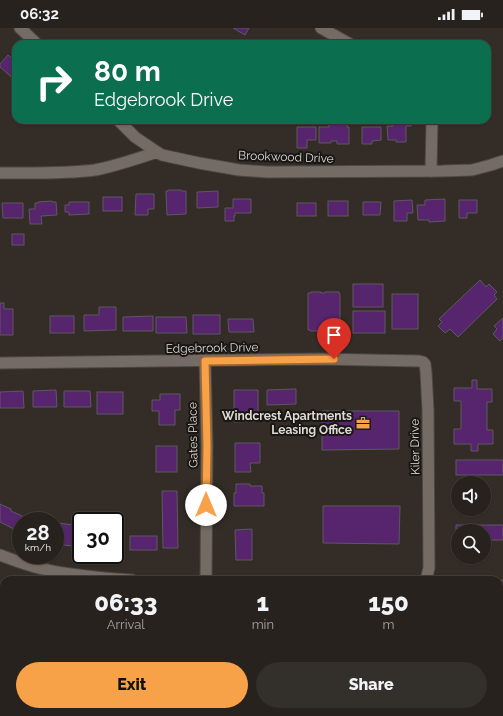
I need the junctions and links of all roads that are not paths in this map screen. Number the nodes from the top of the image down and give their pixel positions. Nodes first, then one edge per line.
1 (20, 28) edge
2 (321, 28) edge
3 (33, 40) edge
4 (343, 40) edge
5 (122, 124) edge
6 (432, 124) edge
7 (157, 152) junction
8 (503, 161) edge
9 (431, 171) junction
10 (0, 173) edge
11 (205, 361) junction
12 (0, 363) edge
13 (424, 363) joint
14 (0, 554) edge
15 (87, 576) edge
16 (206, 576) edge
17 (427, 576) edge

1 - 3 street
2 - 4 street
5 - 7 street, Brookwood Drive
6 - 9 street
7 - 9 street, Brookwood Drive
7 - 10 street
8 - 9 street, Brookwood Drive
11 - 12 street, Edgebrook Drive
11 - 13 street, Edgebrook Drive
11 - 16 street, Gates Place
13 - 17 street, Kiler Drive
14 - 15 street

